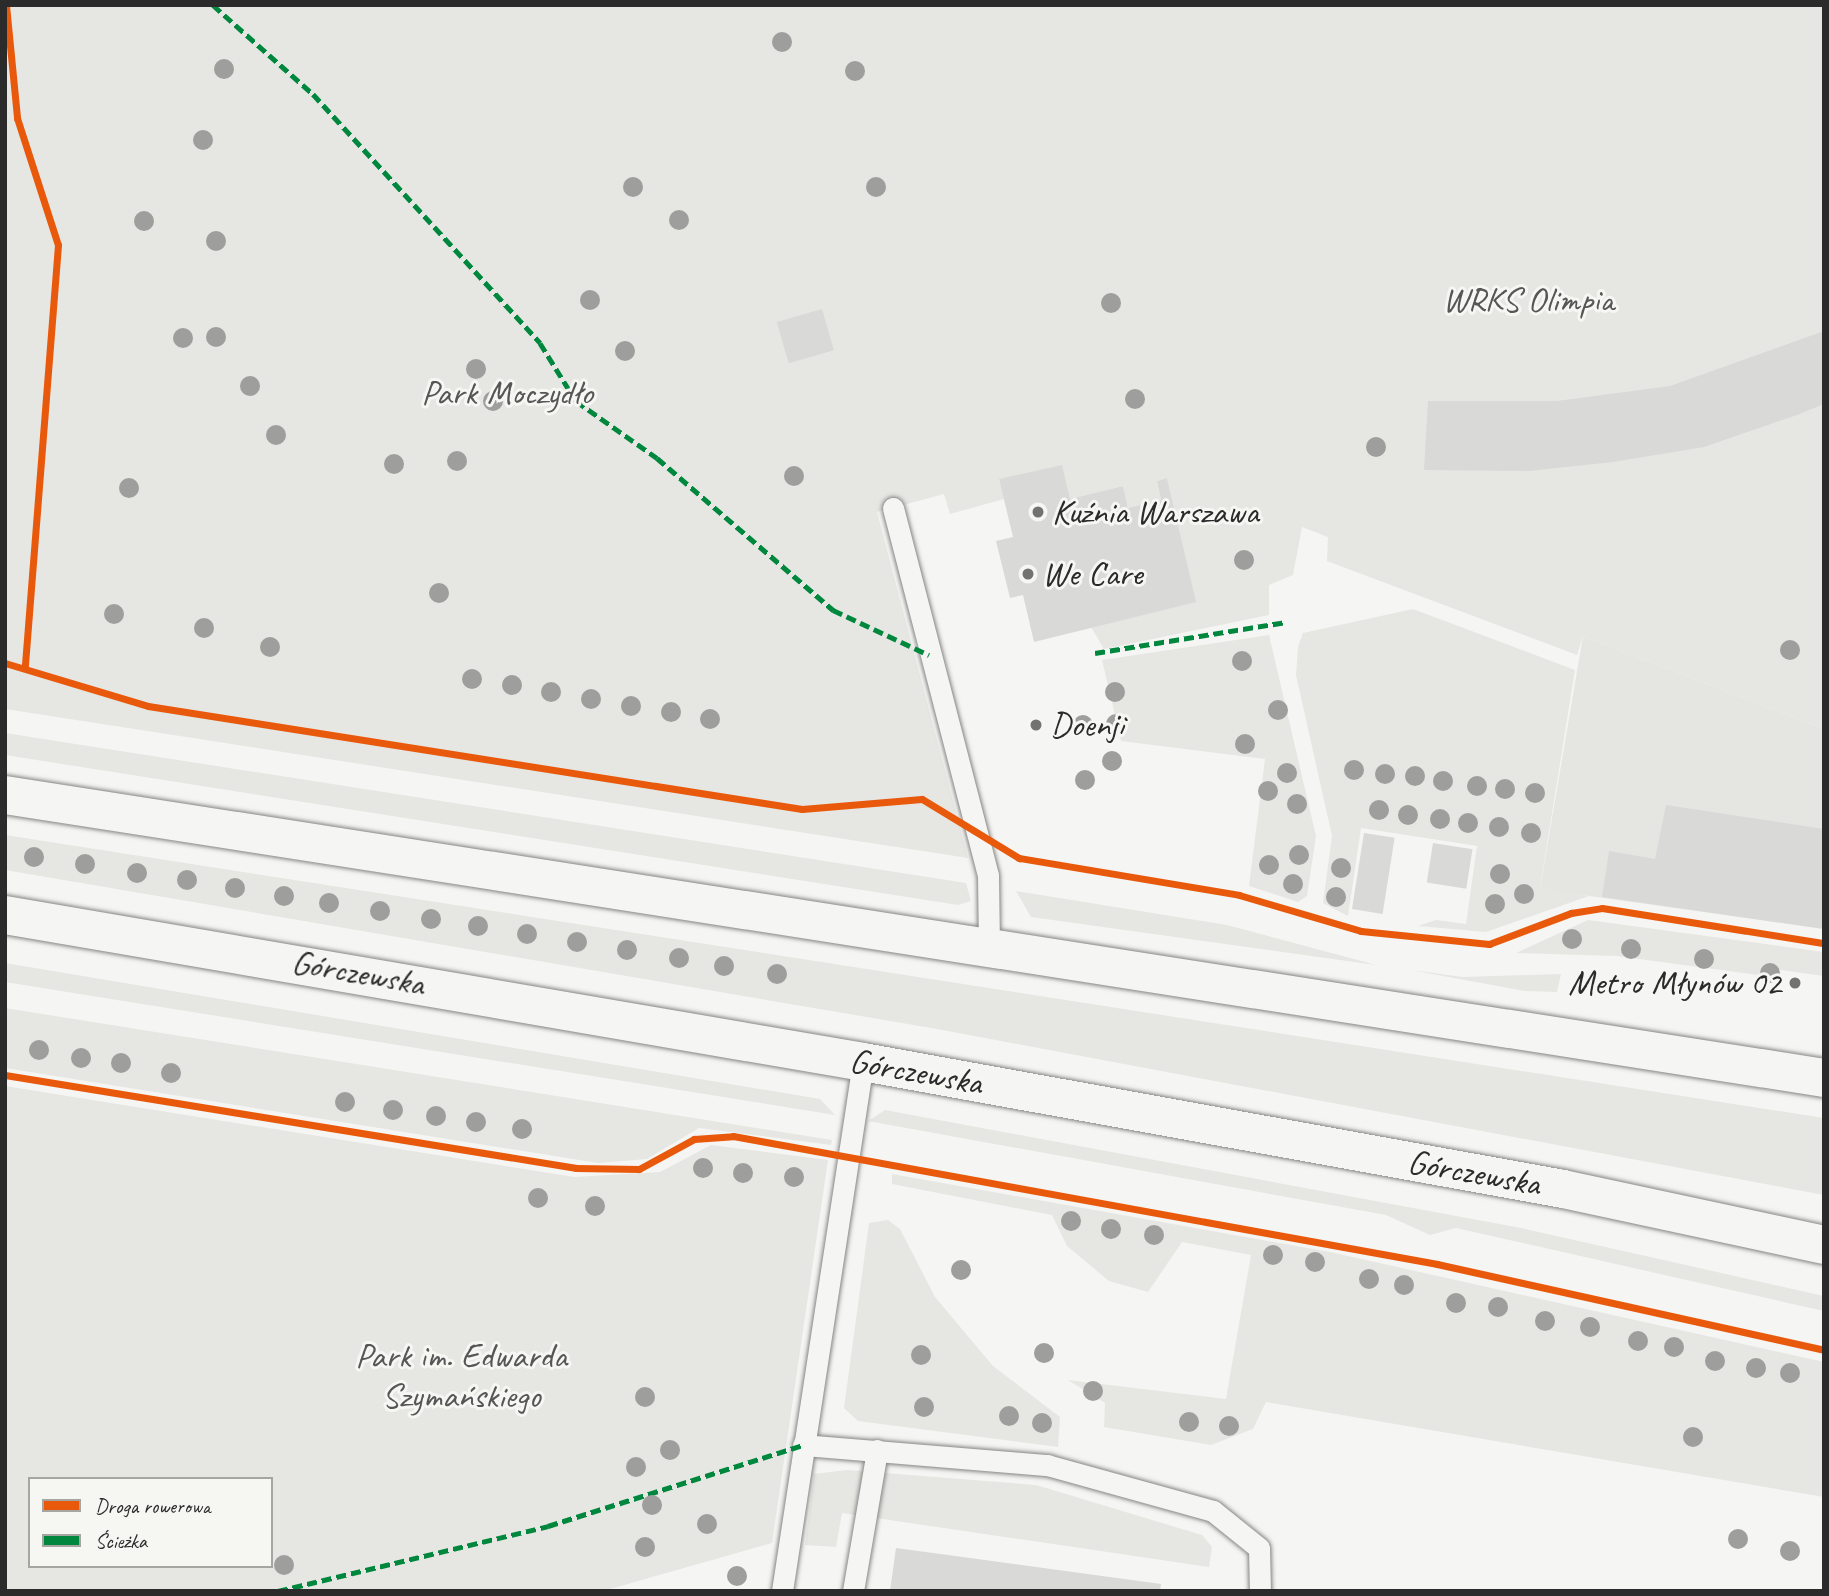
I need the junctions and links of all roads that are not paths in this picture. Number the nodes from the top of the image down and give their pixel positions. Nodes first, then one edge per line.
1 (893, 508) dead end
2 (5, 795) edge
3 (5, 915) edge
4 (989, 948) junction
5 (863, 1062) junction
6 (1824, 1078) edge
7 (1824, 1245) edge
8 (803, 1445) junction
9 (877, 1450) junction
10 (782, 1591) edge
11 (853, 1591) edge
12 (1260, 1591) edge

1 - 4 lane
2 - 4 main road
3 - 5 main road, Górczewska
4 - 6 main road
5 - 7 main road, Górczewska
5 - 8 lane
8 - 9 lane
8 - 10 lane
9 - 11 lane
9 - 12 lane

